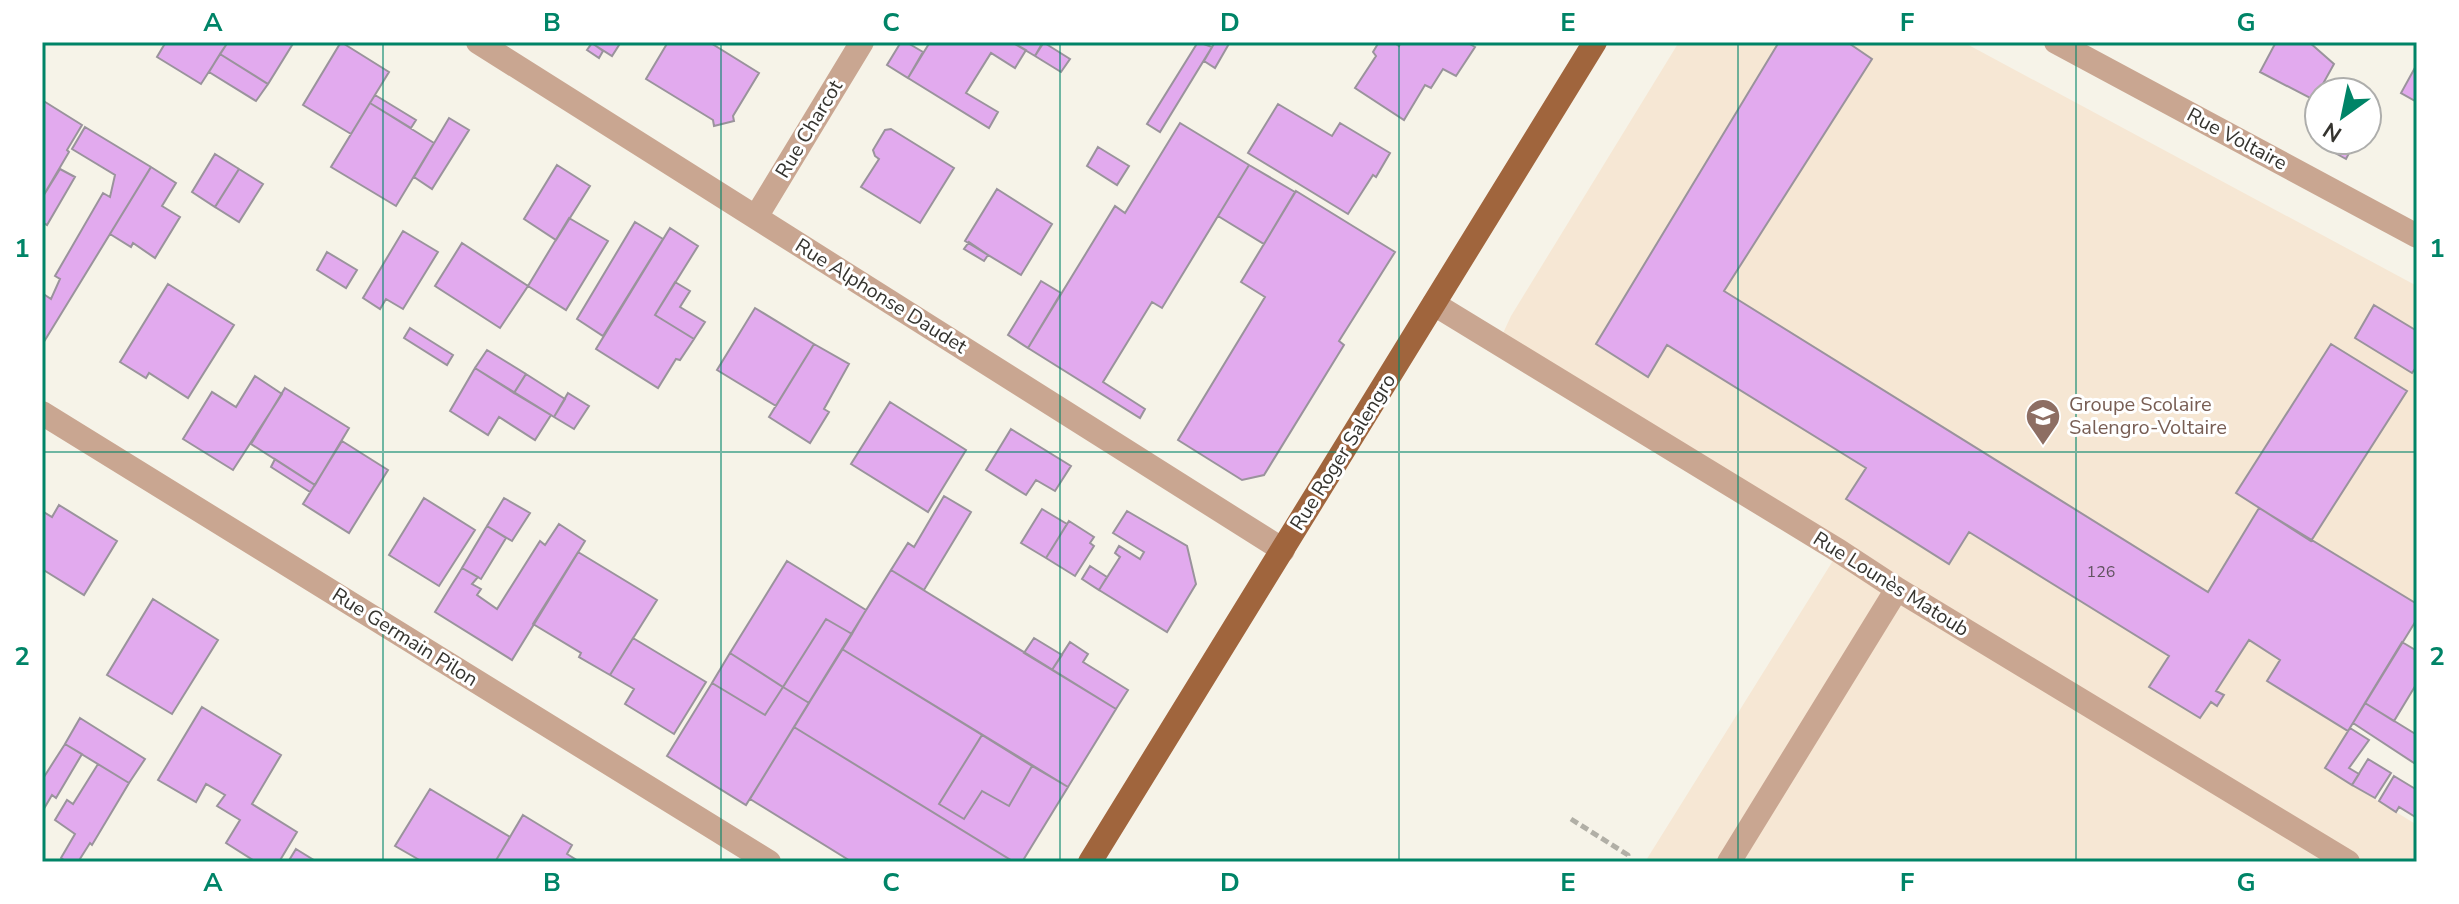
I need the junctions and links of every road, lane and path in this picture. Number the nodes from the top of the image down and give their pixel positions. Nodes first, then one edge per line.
1 (478, 42) edge
2 (862, 42) edge
3 (1595, 42) edge
4 (2056, 42) edge
5 (756, 217) junction
6 (2417, 236) edge
7 (1434, 304) junction
8 (42, 413) edge
9 (1283, 550) junction
10 (1897, 589) junction
11 (1571, 819) dead end
12 (769, 862) edge
13 (1090, 862) edge
14 (1627, 862) edge
15 (1729, 862) edge
16 (2348, 862) edge

1 - 5 street, Rue Alphonse Daudet
2 - 5 street, Rue Charcot
3 - 7 main road, Rue Roger Salengro
4 - 6 street, Rue Voltaire
5 - 9 street, Rue Alphonse Daudet
7 - 9 main road, Rue Roger Salengro
7 - 10 street, Rue Lounès Matoub
8 - 12 street, Rue Germain Pilon
9 - 13 main road, Rue Roger Salengro
10 - 15 street
10 - 16 street, Rue Lounès Matoub
11 - 14 path

